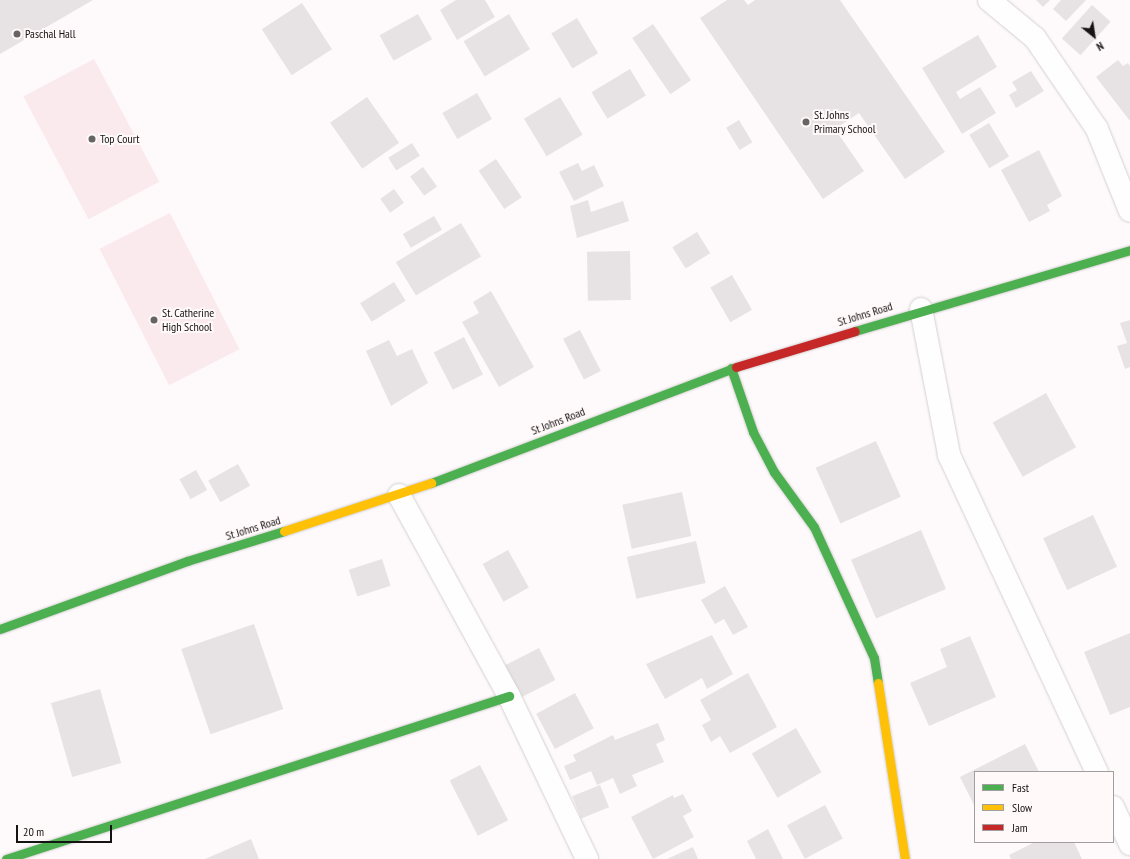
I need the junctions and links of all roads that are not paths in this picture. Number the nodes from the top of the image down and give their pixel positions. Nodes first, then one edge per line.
1 (989, 0) edge
2 (1130, 211) edge
3 (1130, 250) edge
4 (921, 309) junction
5 (731, 368) junction
6 (399, 495) junction
7 (0, 629) edge
8 (509, 696) junction
9 (1096, 771) edge
10 (1114, 809) edge
11 (1130, 844) edge
12 (6, 859) edge
13 (587, 859) edge
14 (905, 859) edge

1 - 2 street
3 - 4 main road, St Johns Road
4 - 5 main road, St Johns Road
4 - 9 street
5 - 6 main road, St Johns Road
5 - 14 main road
6 - 7 main road, St Johns Road
6 - 8 street
8 - 12 main road
8 - 13 street
10 - 11 street

